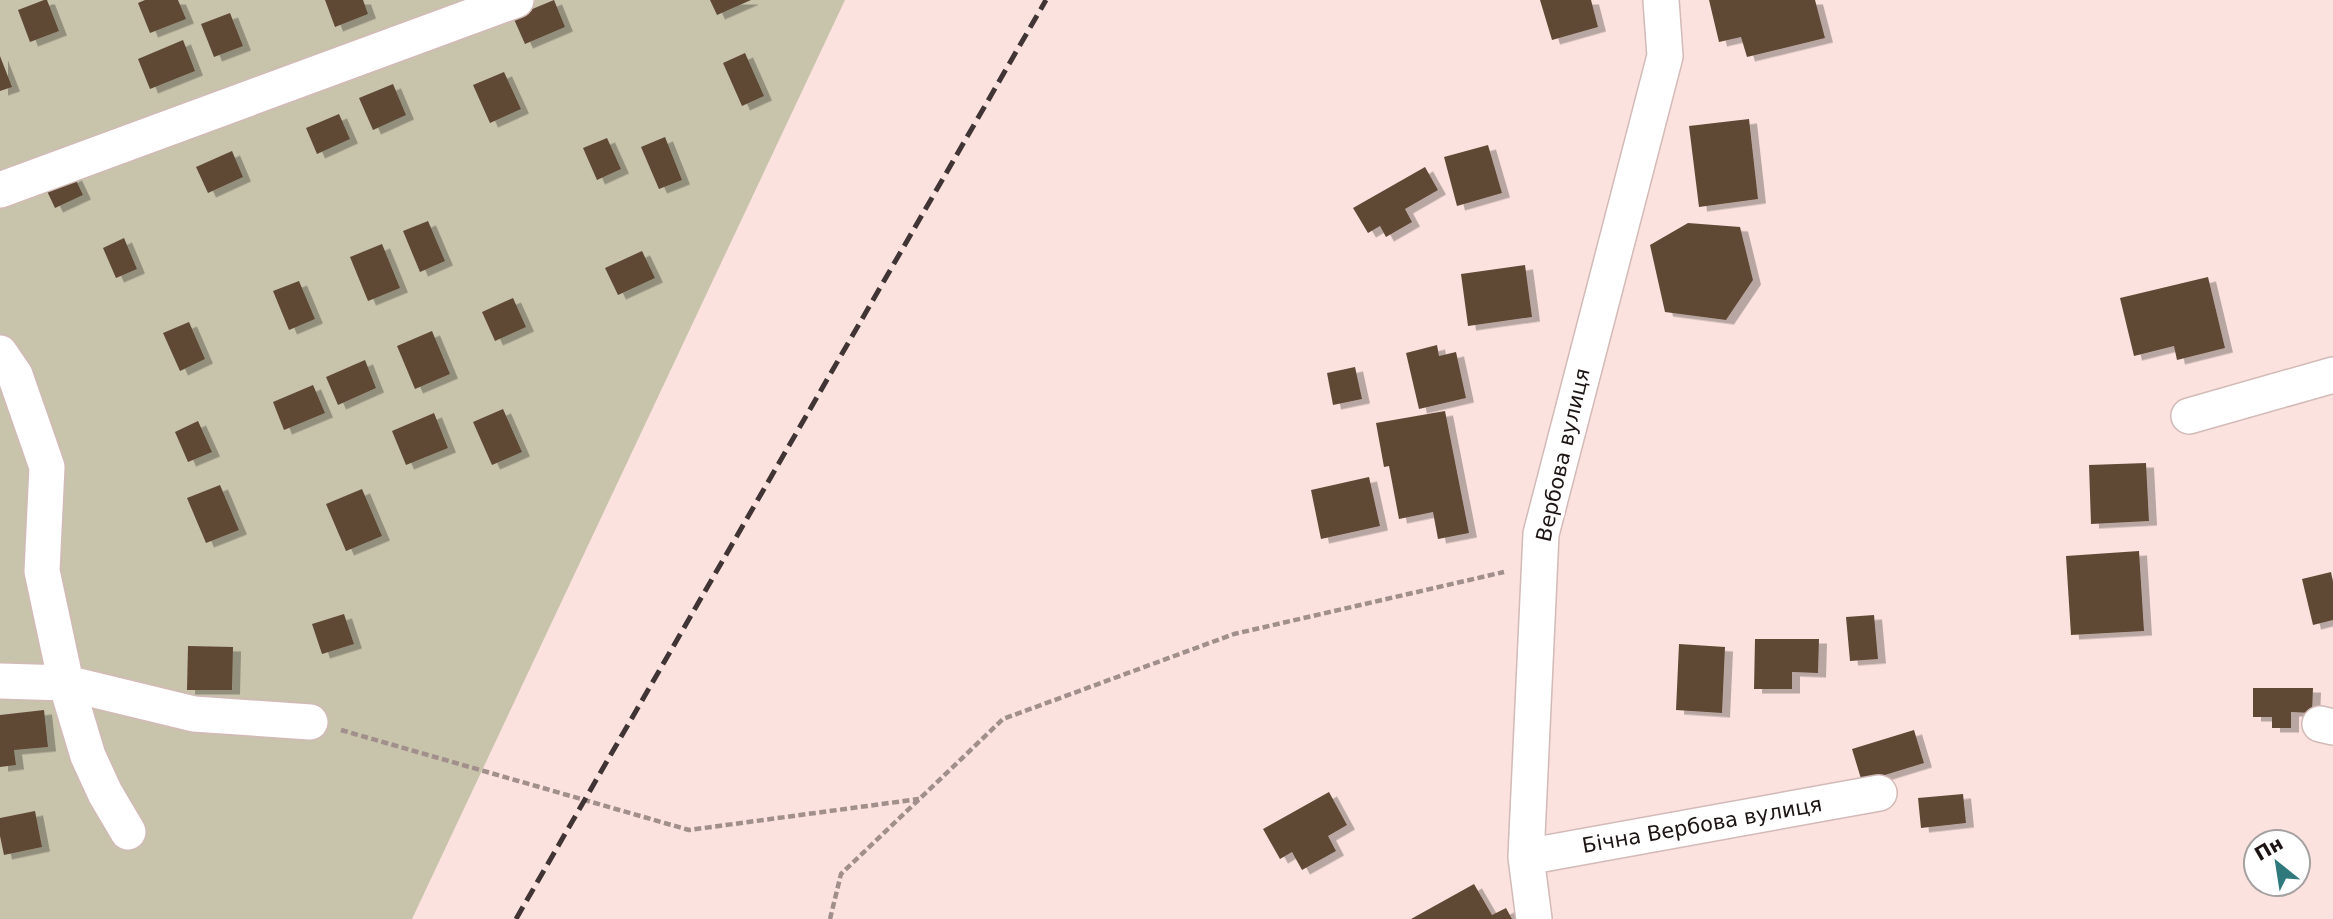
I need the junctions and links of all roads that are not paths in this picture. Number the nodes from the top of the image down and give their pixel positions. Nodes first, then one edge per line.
1 (516, 0) edge
2 (1661, 0) edge
3 (0, 190) edge
4 (0, 353) edge
5 (2333, 375) edge
6 (2189, 416) dead end
7 (0, 681) edge
8 (66, 683) junction
9 (310, 722) road end
10 (1879, 793) dead end
11 (128, 832) dead end
12 (1526, 857) junction
13 (1534, 919) edge

1 - 3 street
2 - 12 street, Вербова вулиця
4 - 8 street
5 - 6 street
7 - 8 street
8 - 9 street
8 - 11 street
10 - 12 street, Бічна Вербова вулиця
12 - 13 street, Вербова вулиця

